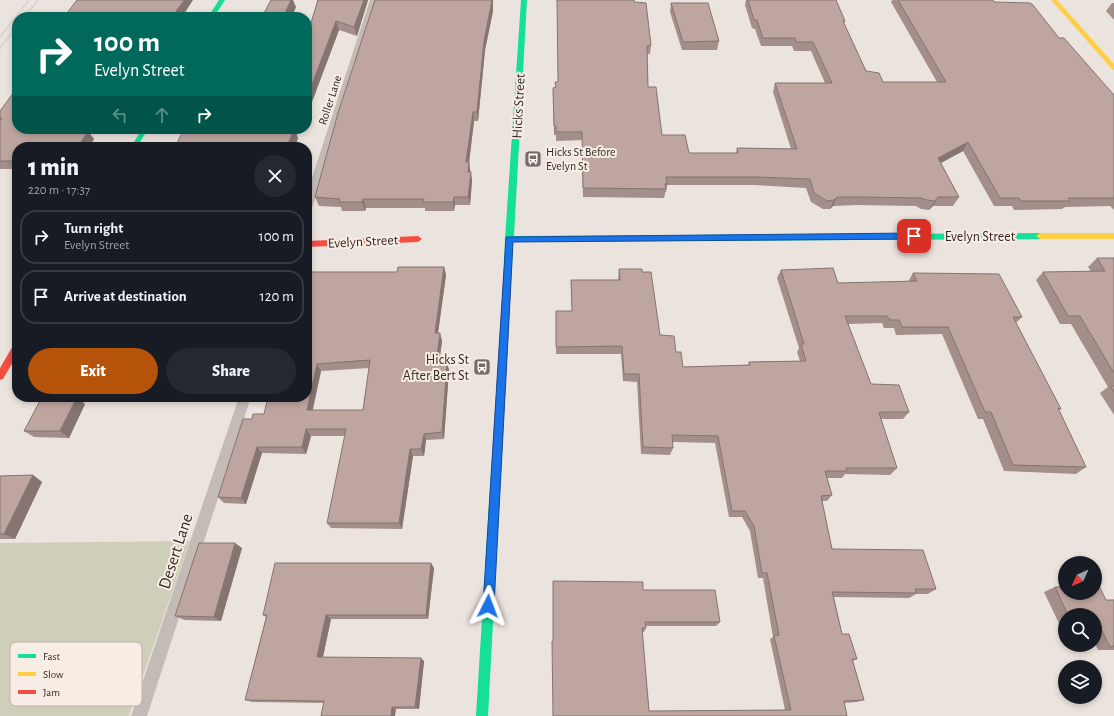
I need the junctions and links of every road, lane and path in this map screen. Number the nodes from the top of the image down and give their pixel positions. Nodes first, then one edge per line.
1 (222, 0) edge
2 (374, 0) edge
3 (524, 0) edge
4 (1054, 0) edge
5 (215, 12) edge
6 (1114, 68) edge
7 (312, 192) edge
8 (1114, 236) edge
9 (418, 239) dead end
10 (509, 239) junction
11 (312, 244) edge
12 (12, 356) edge
13 (0, 376) edge
14 (243, 402) edge
15 (139, 716) edge
16 (482, 716) edge

1 - 5 street
2 - 7 lane, Roller Lane
3 - 10 street, Hicks Street
4 - 6 street
8 - 10 street, Evelyn Street
9 - 11 street, Evelyn Street
10 - 16 street, Hicks Street
12 - 13 street
14 - 15 lane, Desert Lane

